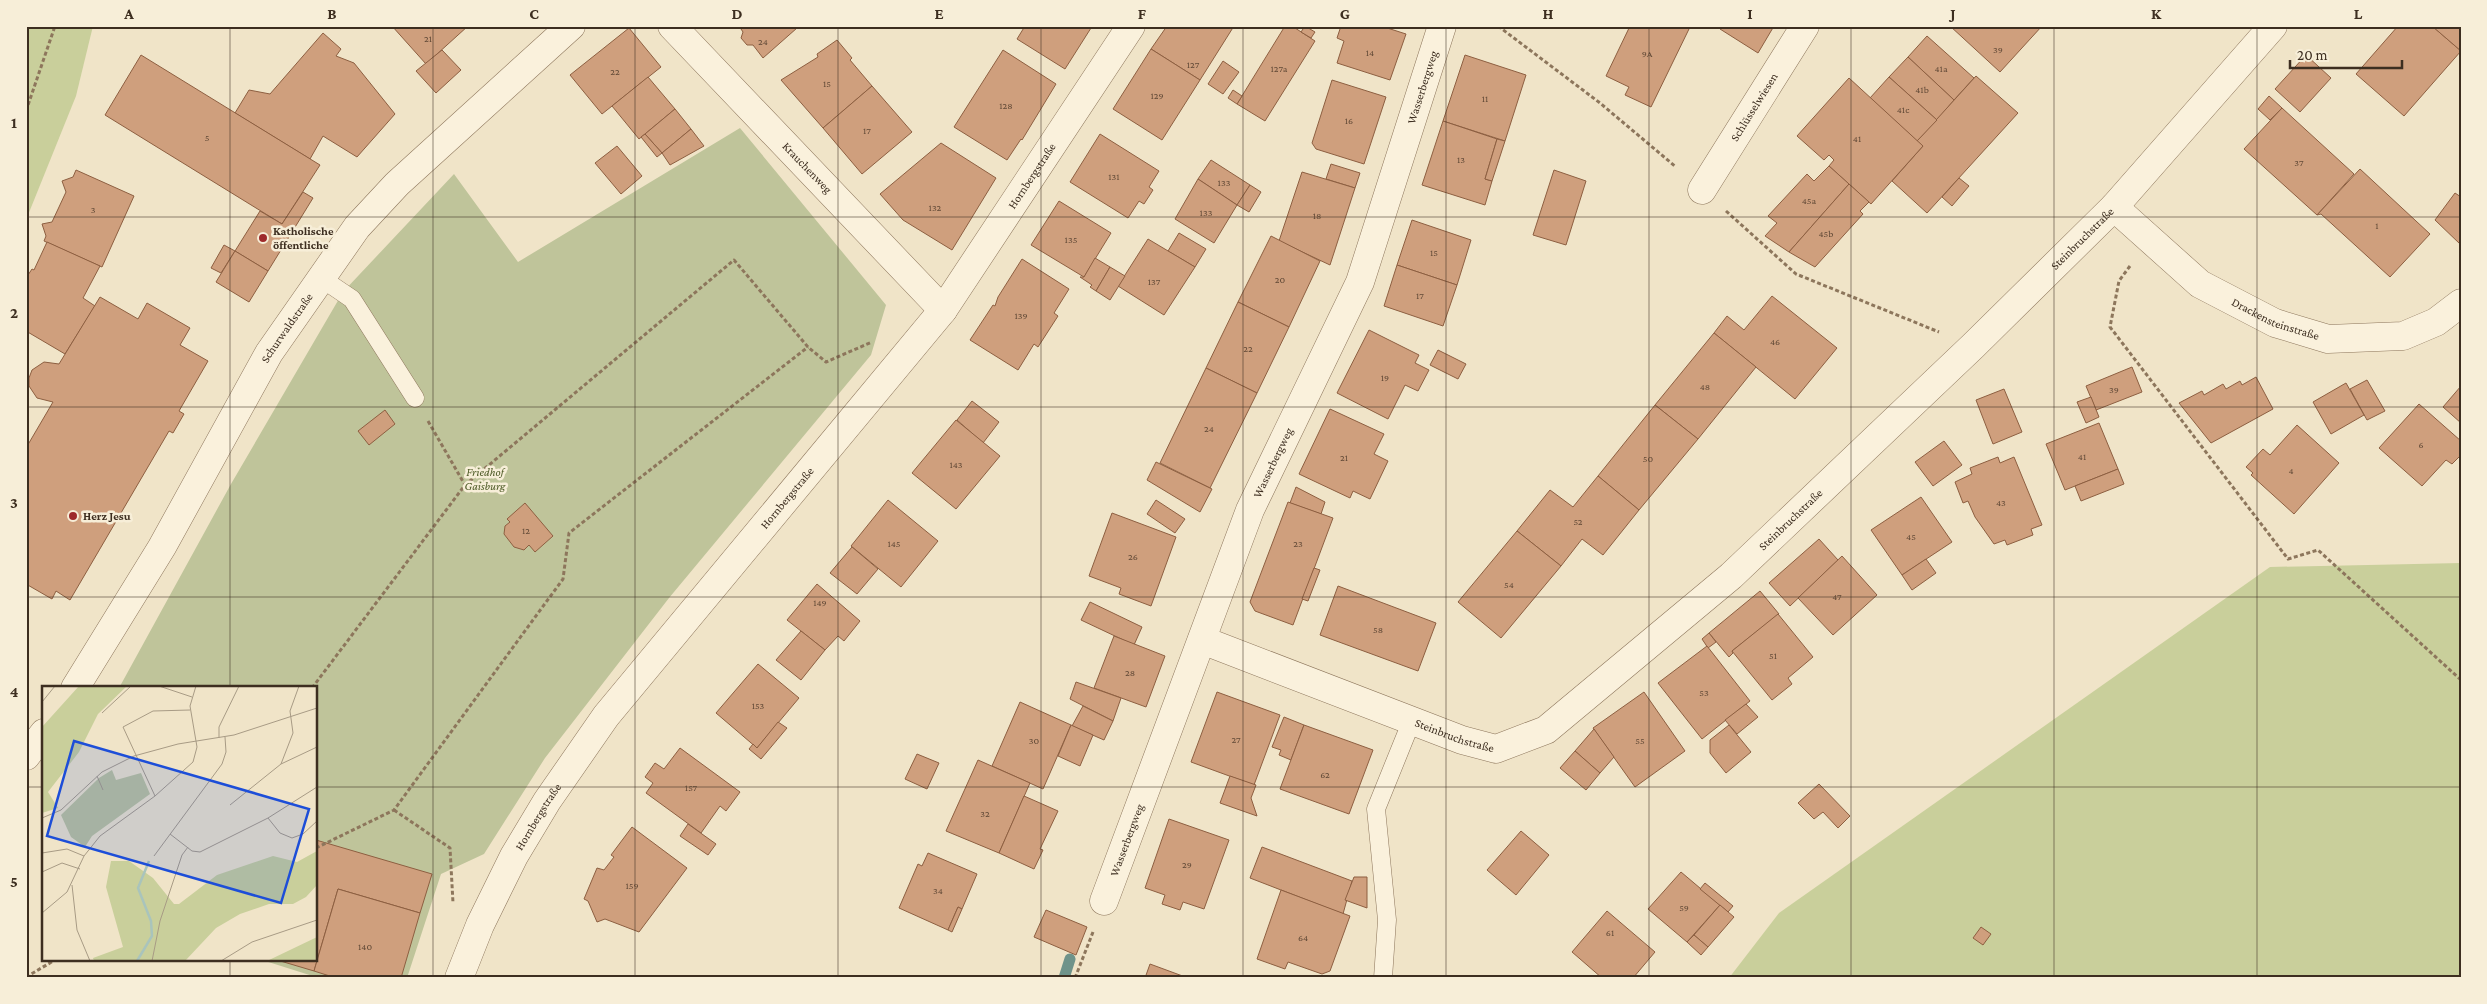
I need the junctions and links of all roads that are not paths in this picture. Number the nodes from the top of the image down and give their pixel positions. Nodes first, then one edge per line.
1 (572, 26) edge
2 (672, 26) edge
3 (1131, 26) edge
4 (1442, 26) edge
5 (1805, 26) edge
6 (2273, 26) edge
7 (1702, 190) road end
8 (2114, 207) junction
9 (321, 278) junction
10 (2461, 303) edge
11 (943, 310) junction
12 (415, 398) road end
13 (1202, 640) junction
14 (76, 686) edge
15 (1412, 720) junction
16 (42, 736) edge
17 (26, 756) edge
18 (1104, 901) road end
19 (459, 978) edge
20 (1383, 978) edge

1 - 9 street, Schurwaldstraße
2 - 11 street, Krauchenweg
3 - 11 street, Hornbergstraße
4 - 13 street, Wasserbergweg
5 - 7 street, Schlüsselwiesen
6 - 8 street, Steinbruchstraße
8 - 10 street, Drackensteinstraße
8 - 15 street, Steinbruchstraße
9 - 12 lane
9 - 14 street, Schurwaldstraße
11 - 19 street, Hornbergstraße
13 - 15 street, Steinbruchstraße
13 - 18 street, Wasserbergweg
15 - 20 lane
16 - 17 street

